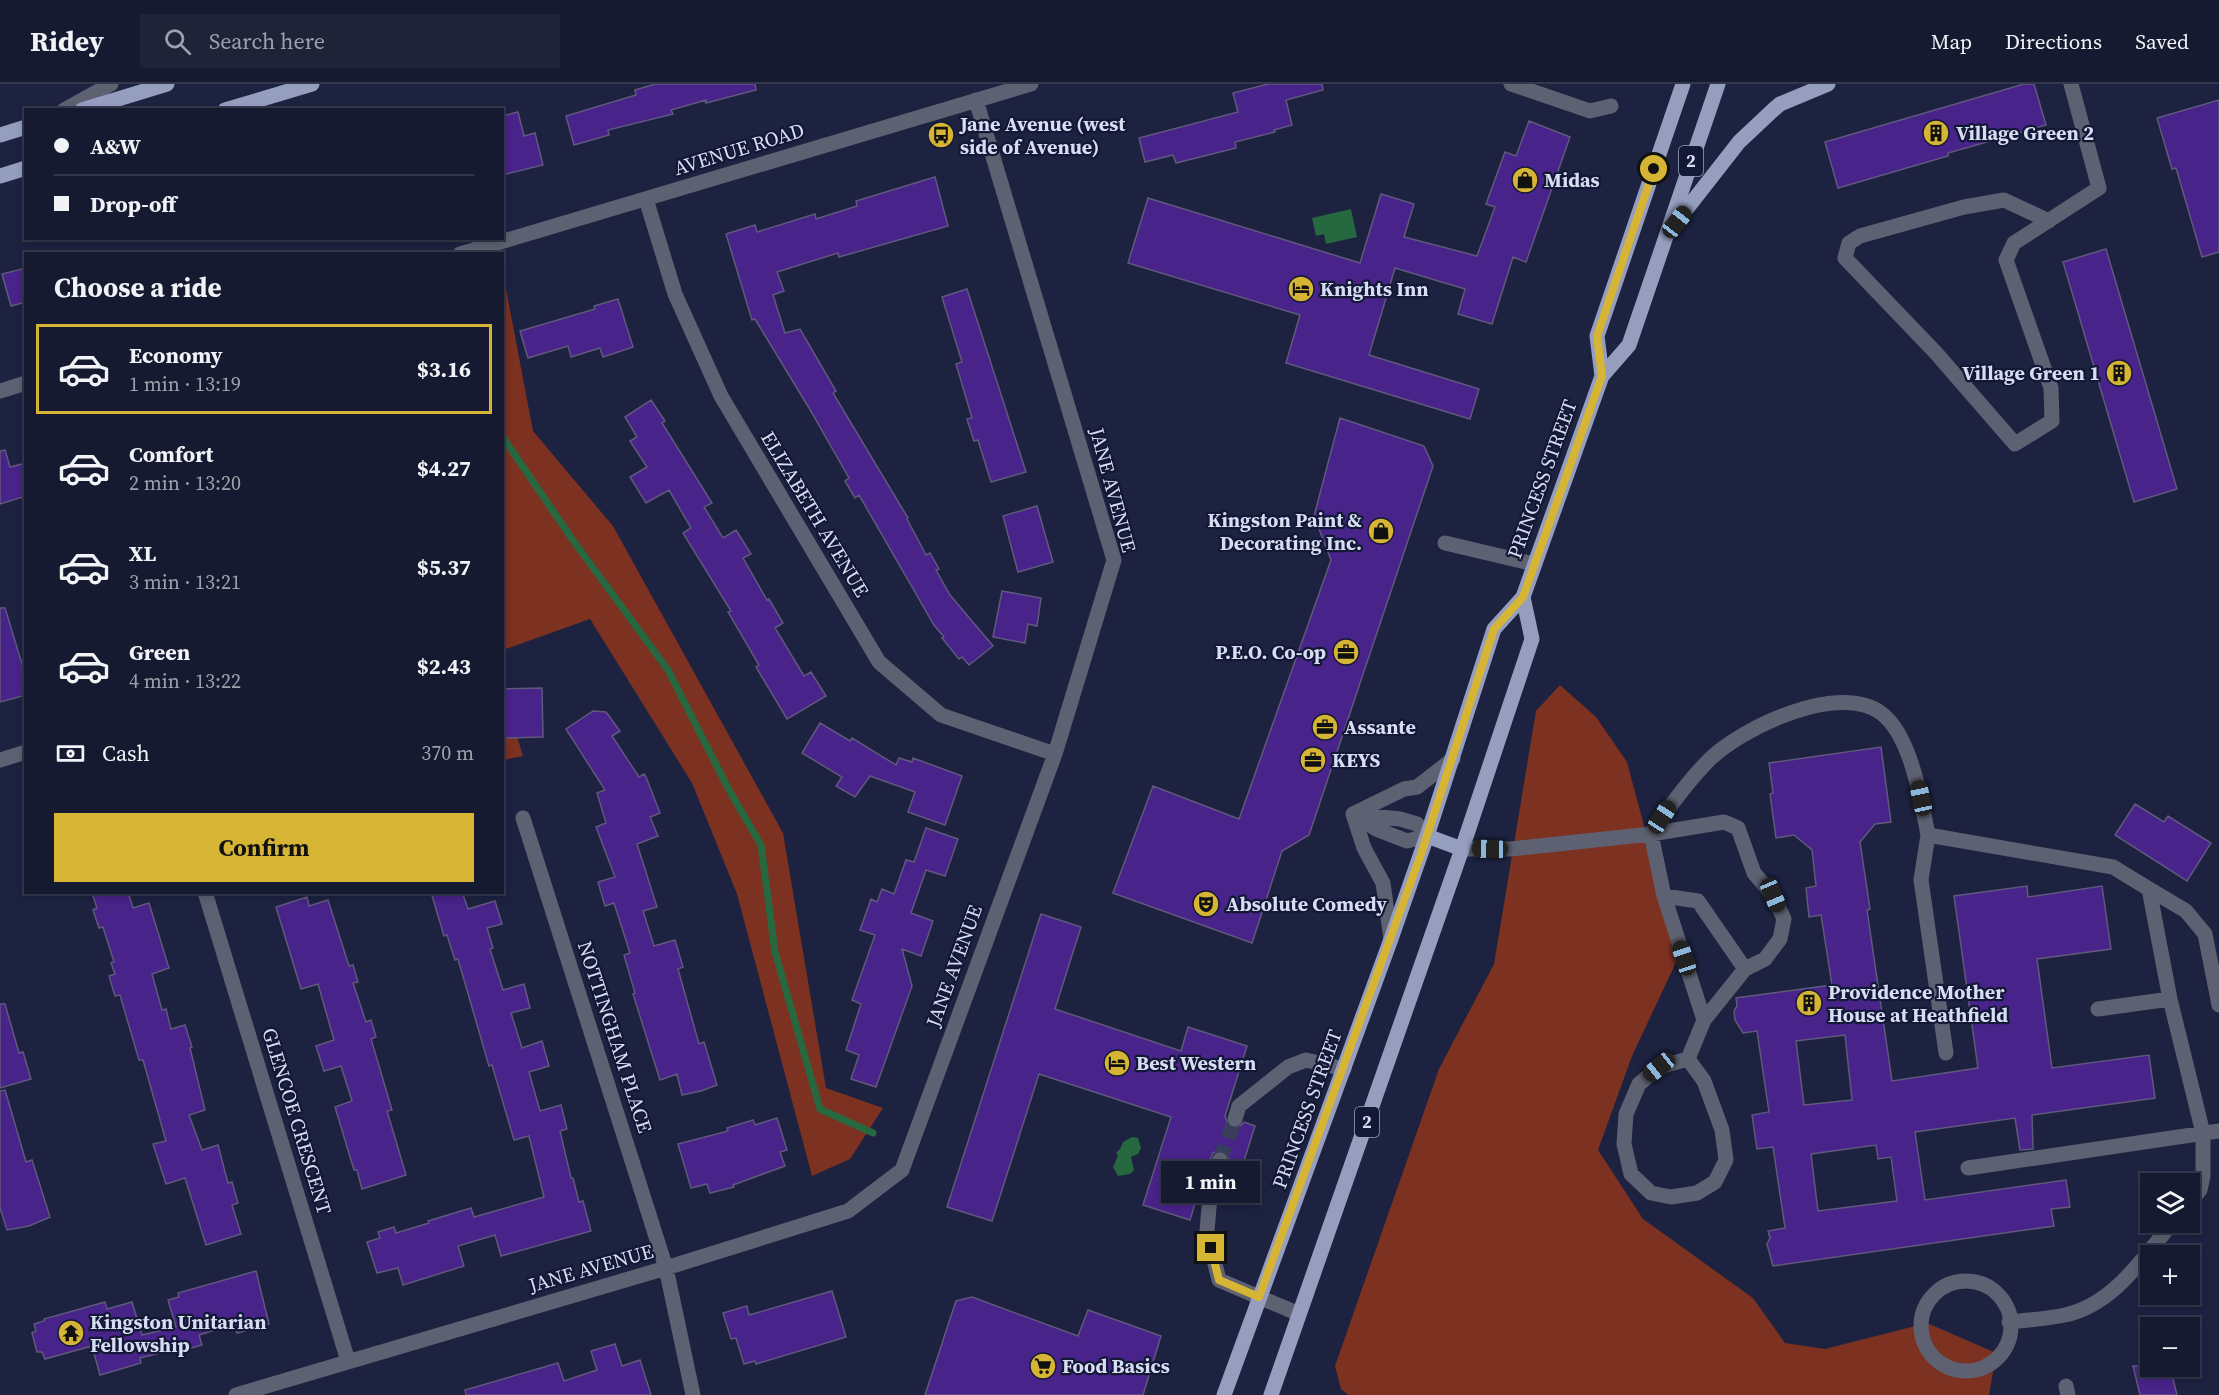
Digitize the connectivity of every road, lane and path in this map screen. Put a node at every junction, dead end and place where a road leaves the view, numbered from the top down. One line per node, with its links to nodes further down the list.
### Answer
1 (111, 84): 12 (street)
2 (167, 84): 13 (main road)
3 (310, 84): 14 (main road)
4 (1031, 84): 10 (street, AVENUE ROAD)
5 (1511, 84): 11 (street)
6 (1683, 84): 23 (main road, PRINCESS STREET / 2)
7 (1718, 84): 21 (main road, PRINCESS STREET / 2)
8 (1828, 84): 21 (main road)
9 (2071, 84): 20 (street)
10 (976, 100): 19 (street, AVENUE ROAD); 30 (street, JANE AVENUE)
11 (1611, 106)
12 (68, 108)
13 (89, 108)
14 (232, 108)
15 (24, 128): 16 (main road)
16 (0, 135)
17 (24, 169): 18 (main road)
18 (0, 176)
19 (646, 199): 22 (street, AVENUE ROAD); 30 (street, ELIZABETH AVENUE)
20 (2049, 221): 20 (street)
21 (1664, 238): 23 (main road, PRINCESS STREET / 2)
22 (467, 252)
23 (1602, 376): 27 (main road, PRINCESS STREET / 2)
24 (24, 384): 25 (street)
25 (0, 391)
26 (1445, 543): 27 (street)
27 (1534, 564): 28 (main road, PRINCESS STREET / 2)
28 (1523, 597): 31 (main road, PRINCESS STREET / 2); 38 (main road, 2)
29 (24, 753): 32 (street)
30 (1055, 754): 57 (street, JANE AVENUE)
31 (1452, 759): 33 (street); 37 (main road, PRINCESS STREET / 2)
32 (0, 760)
33 (1353, 814): 37 (street); 42 (street)
34 (523, 818): 57 (street, NOTTINGHAM PLACE)
35 (1651, 834): 36 (street); 38 (street); 41 (street); 43 (street)
36 (1928, 835): 39 (street); 48 (street)
37 (1427, 836): 38 (main road); 42 (main road, PRINCESS STREET / 2)
38 (1462, 849): 59 (main road, 2)
39 (2149, 889): 44 (street); 45 (street)
40 (206, 894): 61 (street, GLENCOE CRESCENT)
41 (1664, 896): 43 (street); 47 (street)
42 (1391, 939): 50 (main road, PRINCESS STREET / 2)
43 (1745, 969): 47 (street)
44 (2170, 999): 46 (street); 52 (street)
45 (2219, 1005)
46 (2098, 1009)
47 (1704, 1020): 49 (street)
48 (1946, 1053)
49 (1688, 1059): 49 (street)
50 (1344, 1069): 51 (street); 58 (main road, PRINCESS STREET / 2)
51 (1234, 1119)
52 (2211, 1132): 54 (street); 55 (street)
53 (1220, 1160): 58 (street)
54 (1968, 1168)
55 (2200, 1190)
56 (2164, 1233): 60 (street)
57 (666, 1268): 61 (street, JANE AVENUE); 63 (street, NOTTINGHAM PLACE)
58 (1259, 1297): 59 (street); 64 (main road, PRINCESS STREET / 2)
59 (1299, 1314): 65 (main road, 2)
60 (2009, 1322): 60 (street)
61 (348, 1361): 62 (street, JANE AVENUE)
62 (236, 1395)
63 (693, 1395)
64 (1224, 1395)
65 (1271, 1395)

